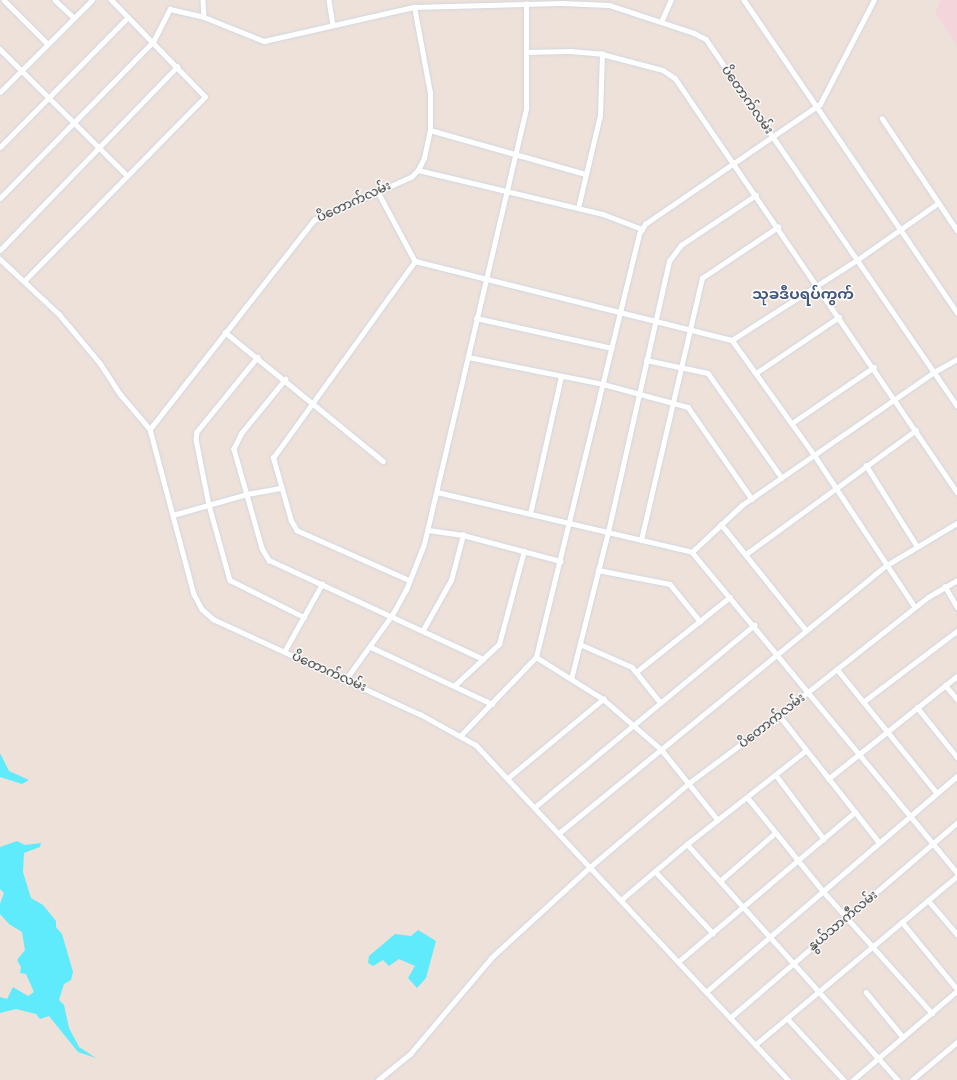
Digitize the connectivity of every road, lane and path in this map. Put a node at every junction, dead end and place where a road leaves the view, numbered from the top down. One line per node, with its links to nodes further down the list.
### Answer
1 (4, 0): 18 (street)
2 (55, 0): 14 (street)
3 (92, 0): 14 (street)
4 (111, 0): 12 (street)
5 (203, 0): 13 (street)
6 (329, 0): 16 (street)
7 (671, 0): 15 (street)
8 (744, 0): 26 (street)
9 (874, 0): 26 (street)
10 (526, 4): 11 (street, ပိတောက်လမ်း); 15 (street, ပိတောက်လမ်း); 20 (street)
11 (414, 7): 16 (street, ပိတောက်လမ်း); 29 (street)
12 (128, 17): 17 (street); 25 (street)
13 (204, 17): 16 (street, ပိတောက်လမ်း); 17 (street, ပိတောက်လမ်း)
14 (74, 18): 18 (street)
15 (661, 22): 30 (street, ပိတောက်လမ်း)
16 (333, 24)
17 (153, 42): 22 (street); 28 (street)
18 (48, 44): 23 (street)
19 (0, 49): 23 (street)
20 (526, 52): 21 (street); 33 (street)
21 (602, 54): 34 (street); 36 (street)
22 (177, 67): 32 (street); 37 (street)
23 (21, 70): 24 (street); 25 (street)
24 (0, 92)
25 (49, 98): 28 (street); 31 (street)
26 (816, 106): 30 (street); 46 (street)
27 (882, 118): 42 (street)
28 (74, 122): 32 (street); 41 (street)
29 (430, 130): 33 (street); 35 (street)
30 (773, 136): 34 (street); 50 (street, ပိတောက်လမ်း)
31 (0, 147)
32 (99, 147): 37 (street); 48 (street)
33 (515, 155): 36 (street); 39 (street)
34 (734, 163): 40 (street); 45 (street)
35 (418, 170): 38 (street, ပိတောက်လမ်း); 39 (street)
36 (586, 174): 43 (street)
37 (126, 175): 53 (street)
38 (376, 190): 51 (street); 61 (street, ပိတောက်လမ်း)
39 (507, 191): 43 (street); 52 (street)
40 (756, 195): 44 (street); 59 (street)
41 (0, 198)
42 (938, 202): 46 (street); 47 (street)
43 (578, 208): 45 (street)
44 (778, 227): 54 (street); 60 (street)
45 (642, 229): 55 (street)
46 (901, 229): 50 (street); 56 (street)
47 (957, 230)
48 (0, 250)
49 (0, 259): 53 (street, ပိတောက်လမ်း)
50 (857, 260): 54 (street); 70 (street, ပိတောက်လမ်း)
51 (415, 261): 52 (street); 77 (street)
52 (486, 278): 55 (street); 58 (street)
53 (24, 281): 81 (street, ပိတောက်လမ်း)
54 (818, 286): 57 (street); 62 (street)
55 (620, 311): 59 (street); 63 (street)
56 (957, 312)
57 (839, 317): 68 (street); 71 (street)
58 (476, 318): 63 (street); 64 (street)
59 (656, 320): 60 (street); 67 (street)
60 (691, 328): 62 (street); 69 (street)
61 (225, 332): 65 (street); 81 (street, ပိတောက်လမ်း)
62 (732, 340): 71 (street)
63 (612, 348): 74 (street)
64 (468, 357): 72 (street); 89 (street)
65 (258, 358): 73 (street); 93 (street)
66 (957, 359): 70 (street)
67 (646, 360): 69 (street); 75 (street)
68 (874, 367): 76 (street); 80 (street)
69 (682, 368): 78 (street); 86 (street)
70 (934, 372): 76 (street); 79 (street, ပိတောက်လမ်း)
71 (756, 373): 80 (street)
72 (561, 376): 74 (street); 94 (street)
73 (286, 379): 77 (street); 91 (street)
74 (603, 384): 75 (street); 97 (street)
75 (640, 395): 78 (street); 100 (street)
76 (896, 399): 82 (street); 83 (street)
77 (315, 403): 84 (street); 88 (street)
78 (673, 404): 92 (street); 102 (street)
79 (957, 405)
80 (792, 423): 83 (street)
81 (150, 429): 95 (street, ပိတောက်လမ်း)
82 (916, 430): 85 (street); 90 (street)
83 (815, 456): 86 (street); 87 (street)
84 (383, 461)
85 (866, 464): 87 (street); 103 (street)
86 (782, 478): 92 (street)
87 (835, 486): 106 (street); 108 (street)
88 (281, 488): 91 (street); 111 (street)
89 (437, 492): 94 (street); 99 (street)
90 (957, 492)
91 (247, 494): 93 (street); 112 (street)
92 (752, 499): 98 (street)
93 (209, 505): 95 (street); 118 (street)
94 (530, 514): 97 (street)
95 (173, 515): 126 (street, ပိတောက်လမ်း)
96 (957, 523): 103 (street)
97 (570, 524): 100 (street); 107 (street)
98 (722, 524): 105 (street); 106 (street)
99 (428, 530): 101 (street); 111 (street)
100 (608, 532): 102 (street); 109 (street)
101 (463, 535): 104 (street); 121 (street)
102 (641, 540): 105 (street)
103 (917, 546): 108 (street)
104 (524, 551): 107 (street); 129 (street)
105 (692, 552): 114 (street)
106 (746, 554): 122 (street)
107 (561, 561): 128 (street)
108 (887, 565): 115 (street); 122 (street)
109 (598, 570): 119 (street); 124 (street)
110 (957, 580): 113 (street, ပိတောက်လမ်း)
111 (410, 581): 117 (street)
112 (322, 584): 117 (street); 118 (street)
113 (946, 586): 115 (street, ပိတောက်လမ်း); 116 (street)
114 (730, 597): 119 (street); 120 (street)
115 (915, 607): 130 (street, ပိတောက်လမ်း)
116 (957, 608)
117 (392, 615): 121 (street); 125 (street)
118 (304, 617): 126 (street)
119 (700, 621): 131 (street)
120 (754, 625): 127 (street); 140 (street)
121 (423, 630): 129 (street)
122 (806, 630): 127 (street)
123 (957, 631): 141 (street)
124 (580, 644): 131 (street); 133 (street)
125 (370, 647): 134 (street); 136 (street)
126 (284, 652): 134 (street, ပိတောက်လမ်း)
127 (777, 653): 137 (street); 148 (street)
128 (536, 656): 133 (street); 142 (street)
129 (483, 658): 136 (street)
130 (837, 669): 137 (street, ပိတောက်လမ်း); 141 (street)
131 (636, 672): 140 (street)
132 (957, 676): 135 (street)
133 (571, 678): 138 (street)
134 (346, 679): 147 (street, ပိတောက်လမ်း)
135 (945, 685): 139 (street); 143 (street)
136 (454, 686): 142 (street)
137 (808, 692): 144 (street, ပိတောက်လမ်း); 150 (street)
138 (603, 699): 145 (street); 154 (street)
139 (957, 699)
140 (660, 702): 145 (street)
141 (863, 702): 146 (street)
142 (492, 704): 147 (street)
143 (916, 707): 146 (street); 151 (street)
144 (779, 715): 149 (street); 156 (street, ပိတောက်လမ်း)
145 (631, 725): 148 (street); 159 (street)
146 (886, 731): 150 (street); 157 (street)
147 (461, 735): 154 (street, ပိတောက်လမ်း)
148 (661, 749): 156 (street); 165 (street)
149 (805, 751): 152 (street); 155 (street)
150 (859, 754): 155 (street); 161 (street)
151 (957, 757)
152 (776, 775): 158 (street); 166 (street)
153 (957, 776): 157 (street)
154 (508, 778): 159 (street, ပိတောက်လမ်း)
155 (828, 779): 160 (street)
156 (689, 783): 162 (street); 171 (street, ပိတောက်လမ်း)
157 (937, 793): 161 (street)
158 (748, 798): 162 (street); 164 (street)
159 (535, 807): 165 (street, ပိတောက်လမ်း)
160 (855, 812): 166 (street); 167 (street)
161 (910, 816): 167 (street); 169 (street)
162 (718, 820): 168 (street)
163 (957, 823): 169 (street, နွယ်သာကီလမ်း)
164 (775, 832): 170 (street); 175 (street)
165 (559, 833): 171 (street, ပိတောက်လမ်း)
166 (824, 839): 170 (street)
167 (879, 842): 176 (street)
168 (687, 844): 172 (street); 175 (street)
169 (932, 844): 173 (street); 180 (street, နွယ်သာကီလမ်း)
170 (798, 862): 176 (street); 179 (street)
171 (590, 867): 177 (street); 199 (street, ပိတောက်လမ်း)
172 (655, 871): 177 (street); 182 (street)
173 (957, 872)
174 (957, 876): 178 (street)
175 (720, 881): 179 (street)
176 (823, 891): 180 (street); 184 (street)
177 (621, 900): 186 (street)
178 (928, 900): 181 (street); 183 (street)
179 (744, 908): 182 (street); 184 (street)
180 (848, 918): 185 (street); 187 (street, နွယ်သာကီလမ်း)
181 (902, 922): 185 (street); 188 (street)
182 (713, 933): 186 (street)
183 (957, 934)
184 (770, 936): 187 (street); 189 (street)
185 (873, 946): 190 (street); 192 (street)
186 (678, 962): 189 (street)
187 (793, 963): 190 (street); 193 (street, နွယ်သာကီလမ်း)
188 (957, 990): 192 (street)
189 (706, 992): 193 (street)
190 (819, 992): 194 (street); 198 (street)
191 (866, 992): 195 (street)
192 (932, 1013): 195 (street)
193 (730, 1018): 197 (street)
194 (788, 1018): 197 (street); 201 (street)
195 (903, 1037): 198 (street)
196 (957, 1042): 204 (street)
197 (755, 1045): 200 (street)
198 (879, 1058): 202 (street); 203 (street)
199 (378, 1080)
200 (788, 1080)
201 (844, 1080)
202 (853, 1080)
203 (898, 1080)
204 (912, 1080)

